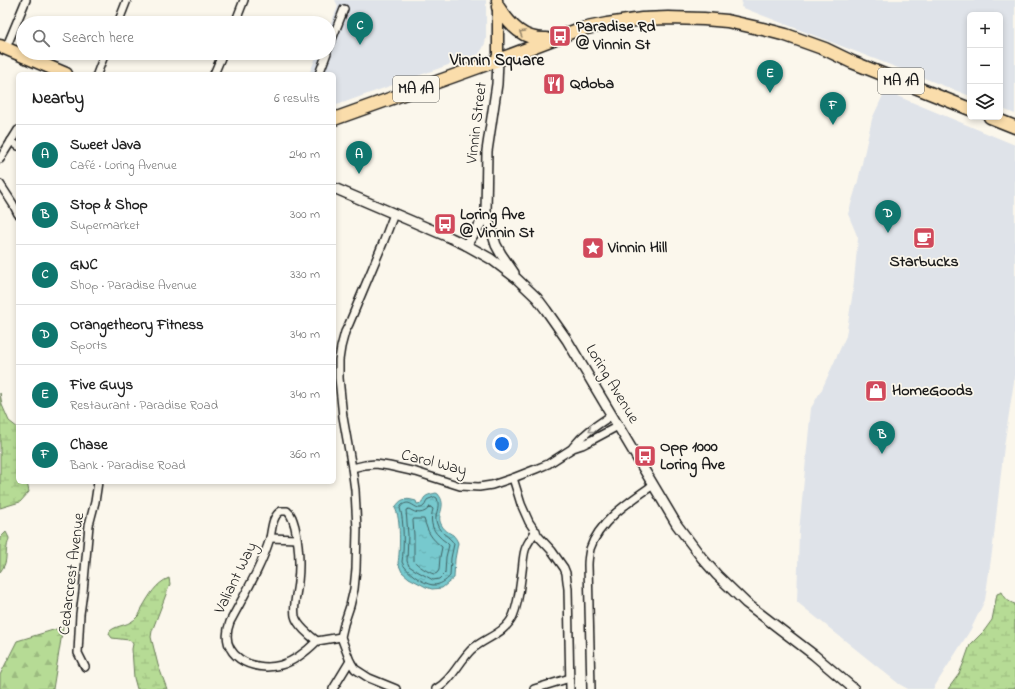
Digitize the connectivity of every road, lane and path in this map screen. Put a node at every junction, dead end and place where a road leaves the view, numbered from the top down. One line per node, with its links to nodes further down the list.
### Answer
1 (26, 0): 6 (street)
2 (127, 0): 7 (street)
3 (244, 0): 8 (street)
4 (498, 4): 11 (highway, one-way to 4); 18 (main road, Vinnin Street)
5 (344, 9): 10 (street)
6 (18, 16)
7 (121, 16)
8 (238, 16)
9 (16, 20): 12 (street)
10 (336, 29)
11 (556, 38): 18 (highway, MA 1A); 23 (highway, MA 1A)
12 (3, 47): 13 (highway)
13 (16, 53)
14 (32, 60): 19 (highway)
15 (103, 60): 20 (street)
16 (220, 60): 21 (street)
17 (324, 60): 22 (street)
18 (498, 60): 24 (highway, MA 1A); 34 (main road, Vinnin Street)
19 (58, 72)
20 (98, 72)
21 (215, 72)
22 (319, 72)
23 (967, 108)
24 (336, 118)
25 (998, 120): 26 (highway)
26 (1015, 127)
27 (16, 133): 28 (street)
28 (11, 141): 29 (street); 30 (street)
29 (16, 145)
30 (0, 159)
31 (0, 184): 33 (street)
32 (336, 189): 35 (main road, Loring Avenue)
33 (16, 210)
34 (486, 213): 36 (main road, Vinnin Street); 37 (main road)
35 (394, 214): 36 (main road, Loring Avenue); 41 (street)
36 (466, 245): 37 (main road, Loring Avenue)
37 (526, 288): 38 (main road, Loring Avenue)
38 (612, 415): 39 (main road, Loring Avenue); 40 (street, Carol Way, one-way to 40)
39 (618, 426): 40 (street, Carol Way); 44 (main road, Loring Avenue)
40 (573, 448): 42 (street, Carol Way)
41 (352, 468): 42 (street, Carol Way); 48 (street)
42 (513, 478): 45 (street)
43 (98, 484): 51 (street, Cedarcrest Avenue)
44 (653, 485): 58 (street); 59 (main road, Loring Avenue)
45 (536, 531): 52 (street); 55 (street)
46 (270, 538): 47 (street, Valiant Way); 47 (street, Valiant Way); 49 (street, Valiant Way)
47 (297, 539): 49 (street, Valiant Way)
48 (341, 638): 49 (street); 50 (street)
49 (317, 641)
50 (350, 661): 53 (street); 54 (street)
51 (85, 667)
52 (570, 678): 56 (street); 57 (street)
53 (392, 688)
54 (333, 689)
55 (436, 689)
56 (534, 689)
57 (570, 689)
58 (591, 689)
59 (854, 689)

